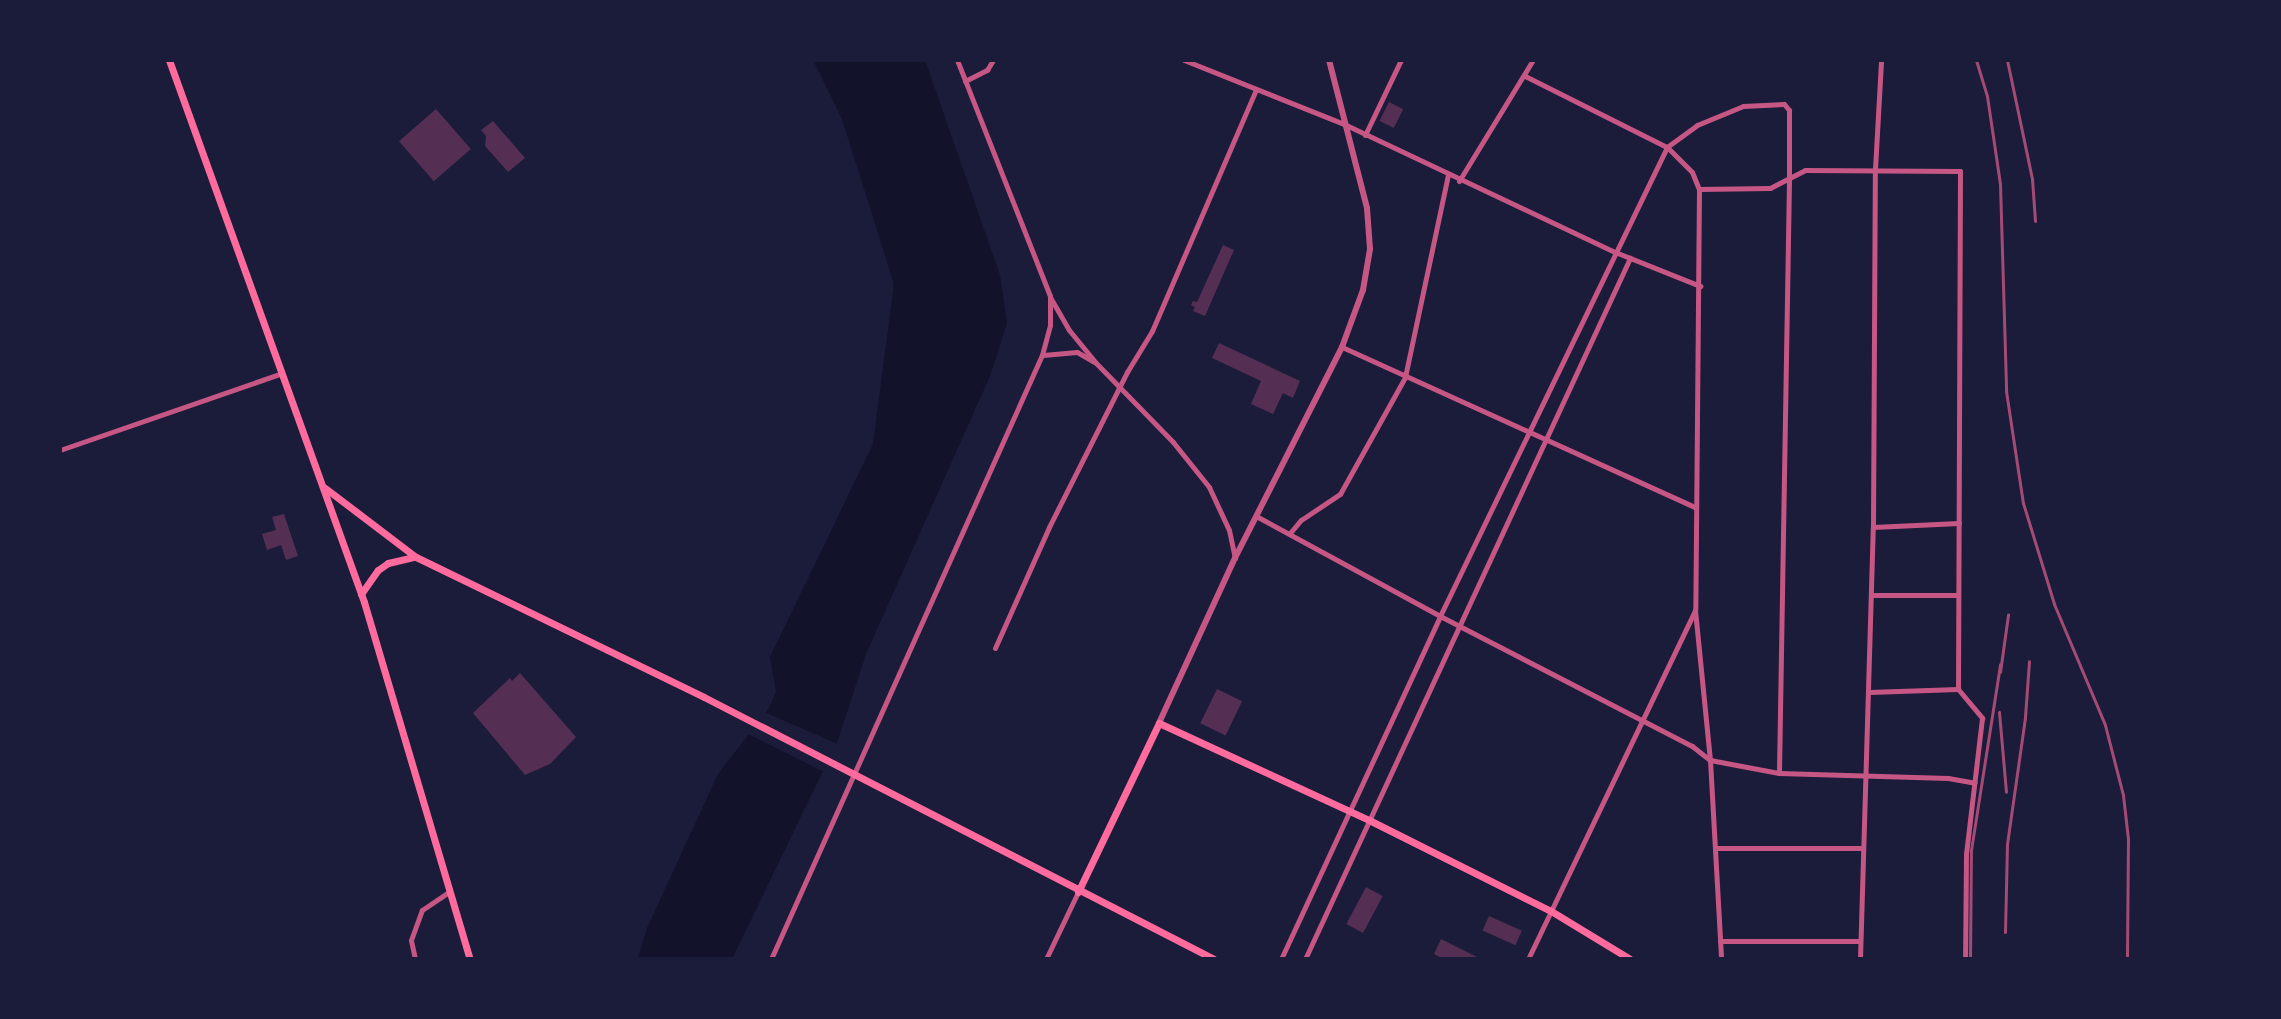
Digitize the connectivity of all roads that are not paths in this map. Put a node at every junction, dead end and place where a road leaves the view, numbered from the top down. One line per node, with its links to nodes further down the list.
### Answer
1 (957, 60): 10 (street)
2 (993, 60): 10 (street)
3 (1184, 60): 11 (street)
4 (1329, 60): 12 (street)
5 (1401, 60): 13 (street)
6 (1533, 60): 9 (street)
7 (1881, 60): 15 (street)
8 (171, 64): 27 (main road)
9 (1525, 76): 14 (street); 17 (street)
10 (965, 81): 23 (street)
11 (1256, 90): 12 (street); 29 (street)
12 (1344, 124): 13 (street); 24 (street)
13 (1365, 135): 16 (street)
14 (1667, 147): 18 (street); 19 (street); 20 (street)
15 (1875, 169): 18 (street); 36 (street); 37 (street)
16 (1448, 175): 17 (street); 28 (street)
17 (1459, 181): 20 (street)
18 (1789, 181): 19 (street); 53 (street)
19 (1699, 189): 22 (street)
20 (1615, 252): 21 (street); 30 (street)
21 (1630, 258): 22 (street); 31 (street)
22 (1700, 286): 34 (street)
23 (1050, 296): 25 (street); 26 (street)
24 (1342, 347): 28 (street); 35 (street)
25 (1042, 355): 26 (street); 54 (street)
26 (1096, 363): 29 (street)
27 (282, 373): 32 (street); 33 (main road)
28 (1405, 377): 30 (street); 38 (street)
29 (1120, 388): 40 (street); 47 (street)
30 (1529, 433): 31 (street); 45 (street)
31 (1544, 440): 34 (street); 46 (street)
32 (60, 450)
33 (325, 488): 39 (main road); 41 (main road)
34 (1694, 507): 44 (street)
35 (1256, 516): 38 (street); 40 (street)
36 (1959, 523): 37 (street); 43 (street)
37 (1873, 527): 42 (street)
38 (1290, 533): 45 (street)
39 (416, 557): 41 (main road); 54 (main road)
40 (1235, 558): 51 (street)
41 (361, 594): 61 (main road)
42 (1871, 595): 43 (street); 49 (street)
43 (1958, 595): 48 (street)
44 (1695, 610): 50 (street); 52 (street)
45 (1440, 616): 46 (street); 57 (street)
46 (1459, 626): 50 (street); 58 (street)
47 (995, 648)
48 (1958, 689): 49 (street); 56 (street)
49 (1869, 692): 55 (street)
50 (1641, 719): 52 (street); 63 (street)
51 (1159, 723): 57 (main road); 62 (main road)
52 (1710, 760): 53 (street); 59 (street)
53 (1779, 773): 55 (street)
54 (854, 776): 62 (main road); 68 (street)
55 (1864, 778): 56 (street); 60 (street)
56 (1975, 783): 77 (street)
57 (1349, 811): 58 (main road); 71 (street)
58 (1369, 820): 63 (main road); 72 (street)
59 (1715, 848): 60 (street); 64 (street)
60 (1863, 848): 65 (street)
61 (449, 892): 66 (street); 67 (main road)
62 (1078, 892): 69 (street); 70 (main road)
63 (1551, 911): 73 (street); 74 (main road)
64 (1720, 941): 65 (street); 75 (street)
65 (1860, 941): 76 (street)
66 (415, 959)
67 (470, 959)
68 (771, 959)
69 (1046, 959)
70 (1214, 959)
71 (1281, 959)
72 (1305, 959)
73 (1528, 959)
74 (1630, 959)
75 (1721, 959)
76 (1860, 959)
77 (1965, 959)

